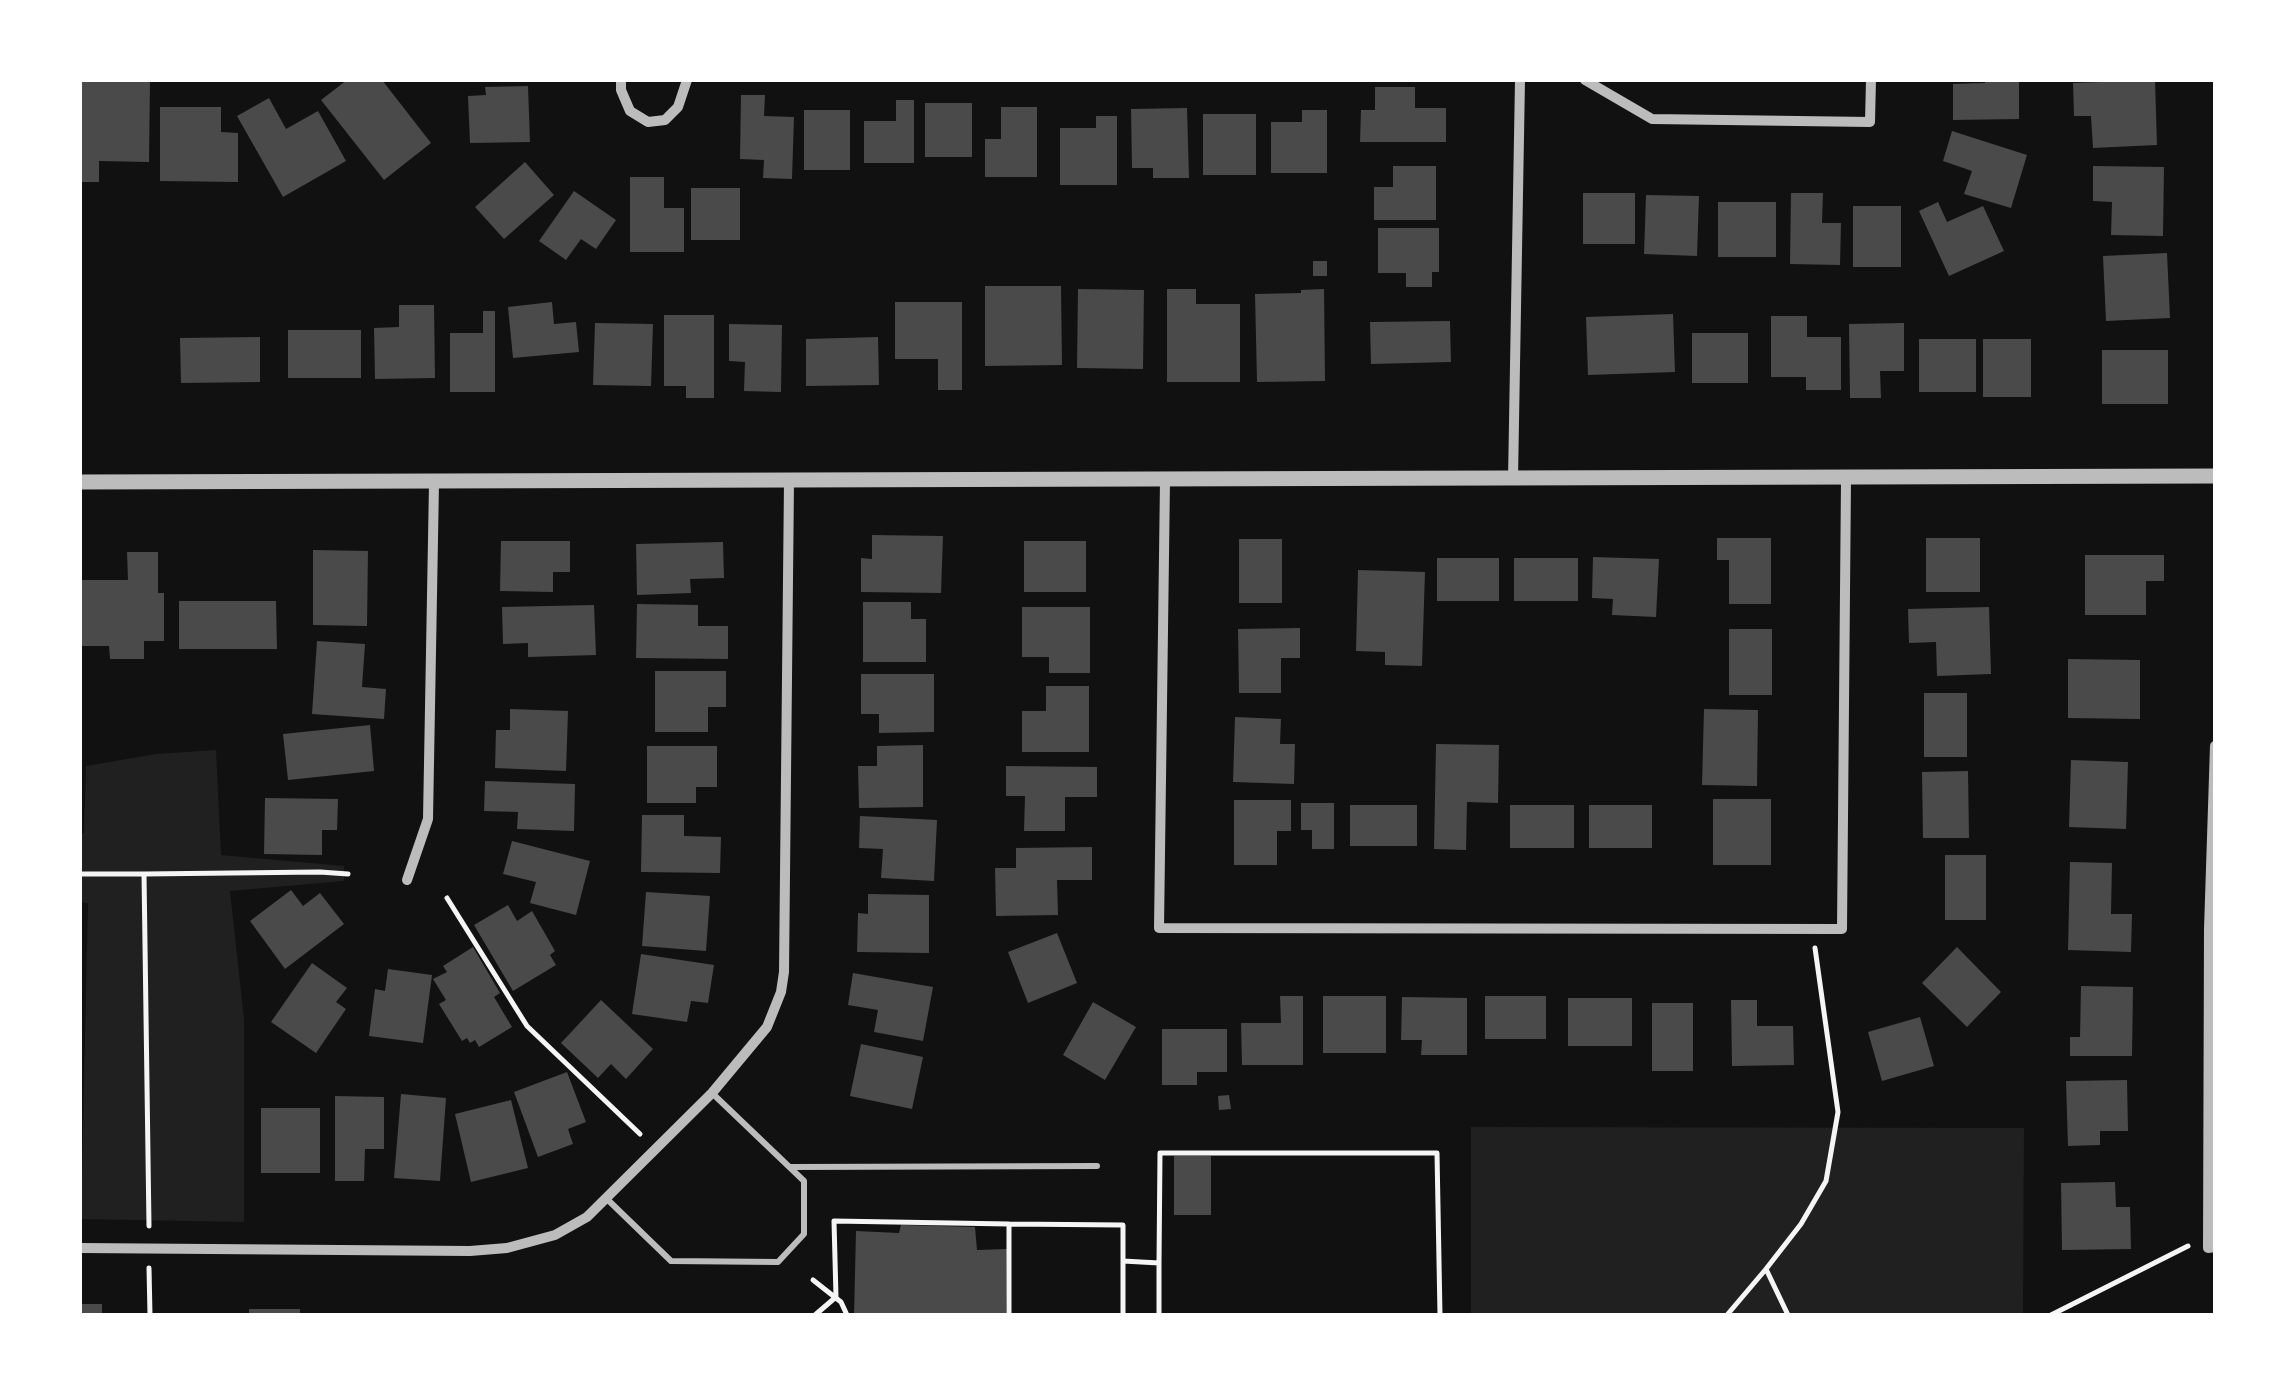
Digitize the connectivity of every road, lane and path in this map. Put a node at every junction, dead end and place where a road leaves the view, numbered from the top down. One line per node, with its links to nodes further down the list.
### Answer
1 (622, 80): 2 (street)
2 (687, 80)
3 (1520, 80): 7 (street)
4 (1585, 80): 5 (street)
5 (1871, 80)
6 (2215, 476): 8 (street)
7 (1514, 478): 8 (street); 10 (street)
8 (1846, 479): 19 (street)
9 (789, 481): 10 (street); 12 (street); 21 (street)
10 (1166, 481): 19 (street)
11 (80, 482): 12 (street)
12 (434, 483): 17 (street)
13 (2215, 746): 20 (street)
14 (80, 874): 15 (path)
15 (144, 874): 16 (path); 28 (path)
16 (348, 874)
17 (408, 880)
18 (447, 898): 22 (path)
19 (1813, 928): 35 (path)
20 (2212, 929): 25 (street)
21 (712, 1094): 24 (lane); 26 (street)
22 (640, 1134)
23 (1096, 1166): 24 (lane)
24 (790, 1167): 26 (lane)
25 (2211, 1184): 29 (street)
26 (608, 1200): 30 (street)
27 (1009, 1224): 32 (path); 37 (path); 41 (path)
28 (149, 1226)
29 (2208, 1234): 31 (street); 47 (path)
30 (80, 1248)
31 (2215, 1248)
32 (1123, 1261): 33 (path); 42 (path)
33 (1159, 1263): 43 (path); 44 (path)
34 (149, 1268): 38 (path)
35 (1766, 1269): 45 (path); 46 (path)
36 (813, 1280): 37 (path)
37 (836, 1297): 39 (path); 40 (path)
38 (150, 1315)
39 (815, 1315)
40 (846, 1315)
41 (1009, 1315)
42 (1122, 1315)
43 (1159, 1315)
44 (1440, 1315)
45 (1727, 1315)
46 (1788, 1315)
47 (2050, 1315)

